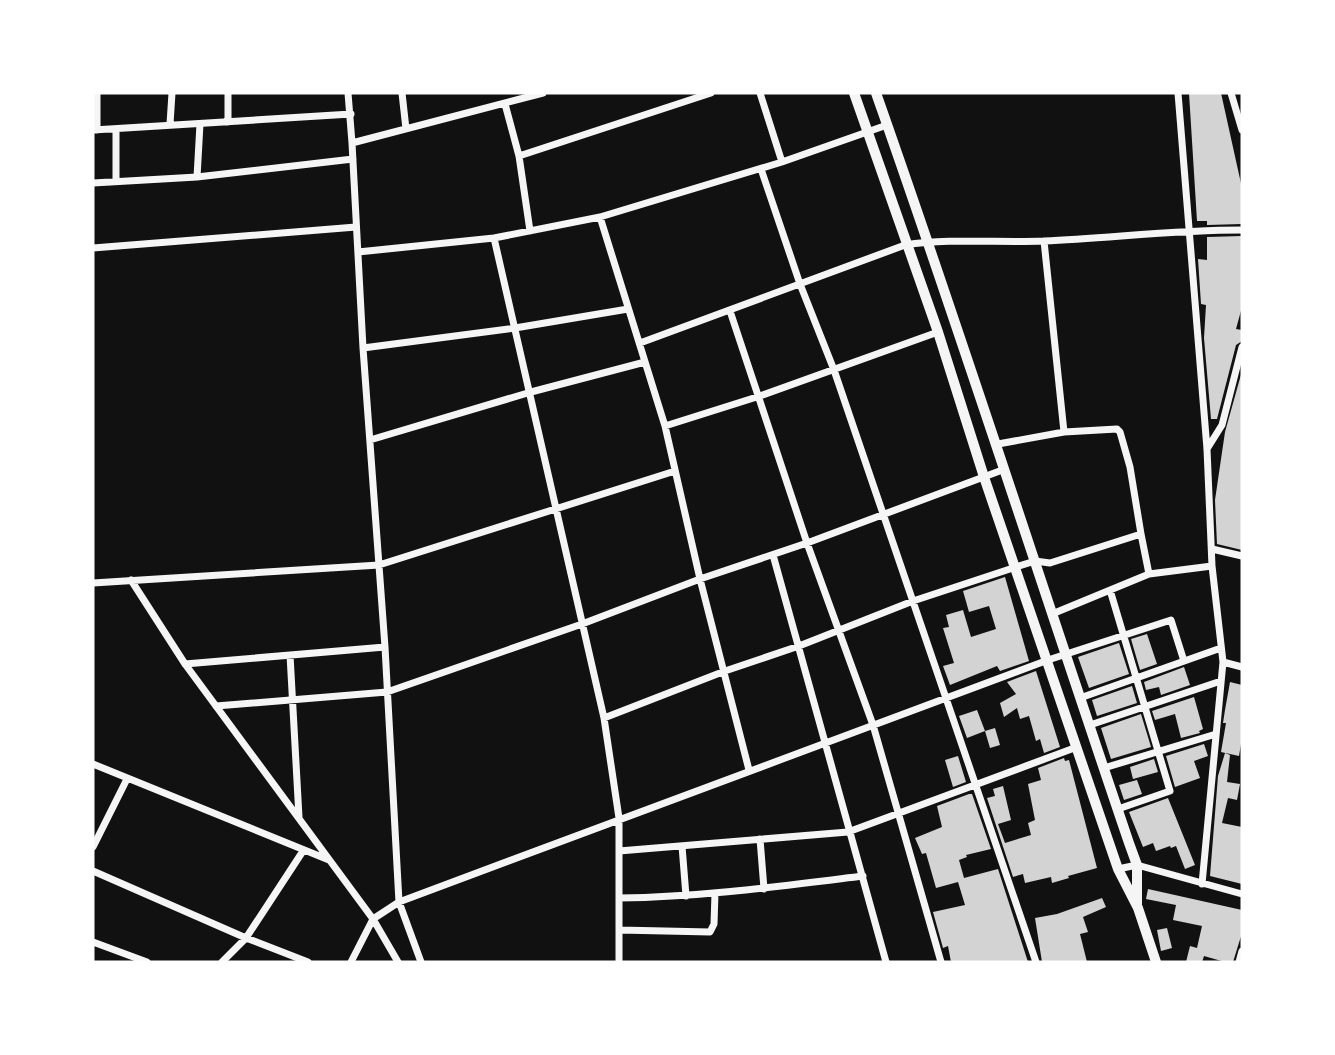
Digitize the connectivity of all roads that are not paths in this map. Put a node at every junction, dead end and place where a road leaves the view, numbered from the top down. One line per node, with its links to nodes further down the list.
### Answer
1 (97, 93): 22 (street)
2 (172, 93): 17 (street)
3 (228, 93): 16 (street)
4 (348, 93): 15 (street)
5 (402, 93): 21 (street)
6 (543, 93): 13 (street)
7 (711, 93): 26 (street)
8 (760, 93): 28 (street)
9 (854, 93): 24 (main road)
10 (876, 93): 19 (main road)
11 (1178, 93): 35 (street)
12 (1231, 93): 23 (street)
13 (518, 96): 14 (street)
14 (505, 104): 21 (street); 26 (street)
15 (351, 114): 16 (street); 25 (street)
16 (228, 122): 18 (street)
17 (170, 124): 18 (street); 20 (street)
18 (200, 124): 30 (street)
19 (887, 125): 24 (street); 40 (main road)
20 (116, 129): 22 (street); 31 (street)
21 (406, 129): 25 (street)
22 (95, 130)
23 (1242, 130)
24 (866, 132): 28 (street); 41 (main road)
25 (352, 143): 27 (street)
26 (519, 156): 37 (street)
27 (353, 159): 30 (street); 34 (street)
28 (782, 162): 29 (street)
29 (761, 169): 33 (street); 44 (street)
30 (197, 177): 31 (street)
31 (116, 181): 32 (street)
32 (93, 183)
33 (600, 217): 37 (street); 45 (street)
34 (356, 227): 42 (street); 43 (street)
35 (1189, 230): 36 (street); 39 (street); 60 (street)
36 (1242, 230)
37 (530, 231): 38 (street)
38 (494, 238): 43 (street); 47 (street)
39 (1044, 241): 40 (street); 57 (street)
40 (927, 242): 41 (street); 59 (main road)
41 (905, 245): 44 (street); 48 (main road)
42 (93, 248)
43 (358, 252): 51 (street)
44 (800, 284): 46 (street); 53 (street)
45 (628, 309): 47 (street); 49 (street)
46 (730, 311): 49 (street); 55 (street)
47 (515, 328): 51 (street); 54 (street)
48 (938, 332): 53 (street); 63 (main road)
49 (640, 344): 52 (street)
50 (1242, 347): 60 (street)
51 (363, 348): 58 (street)
52 (645, 362): 54 (street); 56 (street)
53 (834, 370): 55 (street); 65 (street)
54 (531, 393): 58 (street); 64 (street)
55 (760, 396): 56 (street); 67 (street)
56 (665, 426): 62 (street)
57 (1064, 432): 59 (street); 66 (street)
58 (370, 440): 72 (street)
59 (998, 444): 61 (main road)
60 (1207, 449): 68 (street)
61 (1005, 469): 63 (street); 71 (main road)
62 (675, 471): 64 (street); 76 (street)
63 (984, 477): 65 (street); 74 (main road)
64 (556, 509): 72 (street); 82 (street)
65 (882, 515): 67 (street); 80 (street)
66 (1141, 534): 71 (street); 75 (street)
67 (807, 543): 69 (street); 83 (street)
68 (1212, 549): 70 (street); 73 (street)
69 (773, 555): 76 (street); 85 (street)
70 (1242, 556)
71 (1035, 561): 74 (street); 81 (main road)
72 (379, 565): 77 (street); 86 (street)
73 (1212, 566): 75 (street); 87 (street)
74 (1016, 567): 80 (street); 90 (main road)
75 (1149, 574): 79 (street)
76 (700, 579): 82 (street); 95 (street)
77 (131, 580): 78 (street); 93 (street)
78 (93, 583)
79 (1110, 590): 81 (street); 84 (street)
80 (913, 601): 83 (street); 99 (street)
81 (1052, 614): 89 (main road)
82 (582, 624): 98 (street); 104 (street)
83 (840, 630): 85 (street); 106 (street)
84 (1125, 635): 89 (street); 91 (street); 96 (street)
85 (799, 646): 95 (street); 108 (street)
86 (385, 647): 88 (street); 98 (street)
87 (1221, 648): 91 (street); 92 (street)
88 (290, 655): 93 (street); 101 (street)
89 (1066, 655): 90 (street); 100 (main road)
90 (1048, 660): 99 (street); 109 (main road)
91 (1184, 661): 96 (street)
92 (1223, 662): 94 (street); 97 (street)
93 (185, 664): 102 (street)
94 (1242, 667)
95 (724, 671): 104 (street); 113 (street)
96 (1138, 678): 100 (street); 103 (street)
97 (1221, 681): 103 (street); 107 (street)
98 (387, 692): 101 (street); 137 (street)
99 (945, 698): 106 (street); 115 (street)
100 (1080, 698): 105 (main road)
101 (294, 701): 102 (street); 118 (street)
102 (216, 706): 118 (street)
103 (1146, 707): 105 (street); 110 (street)
104 (604, 718): 119 (street)
105 (1090, 725): 112 (main road)
106 (873, 726): 108 (street); 117 (street)
107 (1216, 734): 110 (street); 131 (street)
108 (827, 743): 113 (street); 120 (street)
109 (1077, 747): 115 (street); 128 (main road)
110 (1159, 751): 112 (street); 116 (street)
111 (93, 764): 114 (street)
112 (1104, 768): 116 (main road)
113 (749, 770): 119 (street)
114 (127, 779): 123 (street); 125 (street)
115 (976, 784): 117 (street); 153 (street)
116 (1118, 809): 127 (main road)
117 (898, 814): 120 (street); 152 (street)
118 (299, 817): 126 (street)
119 (619, 818): 124 (street); 137 (street)
120 (848, 832): 121 (street); 130 (street)
121 (760, 839): 122 (street); 132 (street)
122 (682, 846): 124 (street); 135 (street)
123 (93, 847)
124 (619, 850): 136 (street)
125 (303, 851): 126 (street); 141 (street)
126 (330, 860): 139 (street)
127 (1137, 866): 128 (street); 131 (street); 138 (main road)
128 (1118, 869): 138 (main road)
129 (93, 871): 141 (street)
130 (863, 876): 132 (street); 151 (street)
131 (1202, 884): 134 (street)
132 (764, 889): 133 (street)
133 (715, 893): 135 (street); 140 (street)
134 (1242, 894)
135 (686, 896): 136 (street)
136 (619, 898): 140 (street)
137 (399, 902): 139 (street); 149 (street)
138 (1138, 908): 154 (main road)
139 (373, 919): 147 (street); 148 (street)
140 (619, 930): 150 (street)
141 (246, 938): 145 (street); 146 (street)
142 (93, 942): 144 (street)
143 (1242, 951): 155 (street)
144 (147, 962)
145 (222, 962)
146 (308, 962)
147 (351, 962)
148 (398, 962)
149 (421, 962)
150 (619, 962)
151 (886, 962)
152 (941, 962)
153 (1036, 962)
154 (1156, 962)
155 (1239, 962)

